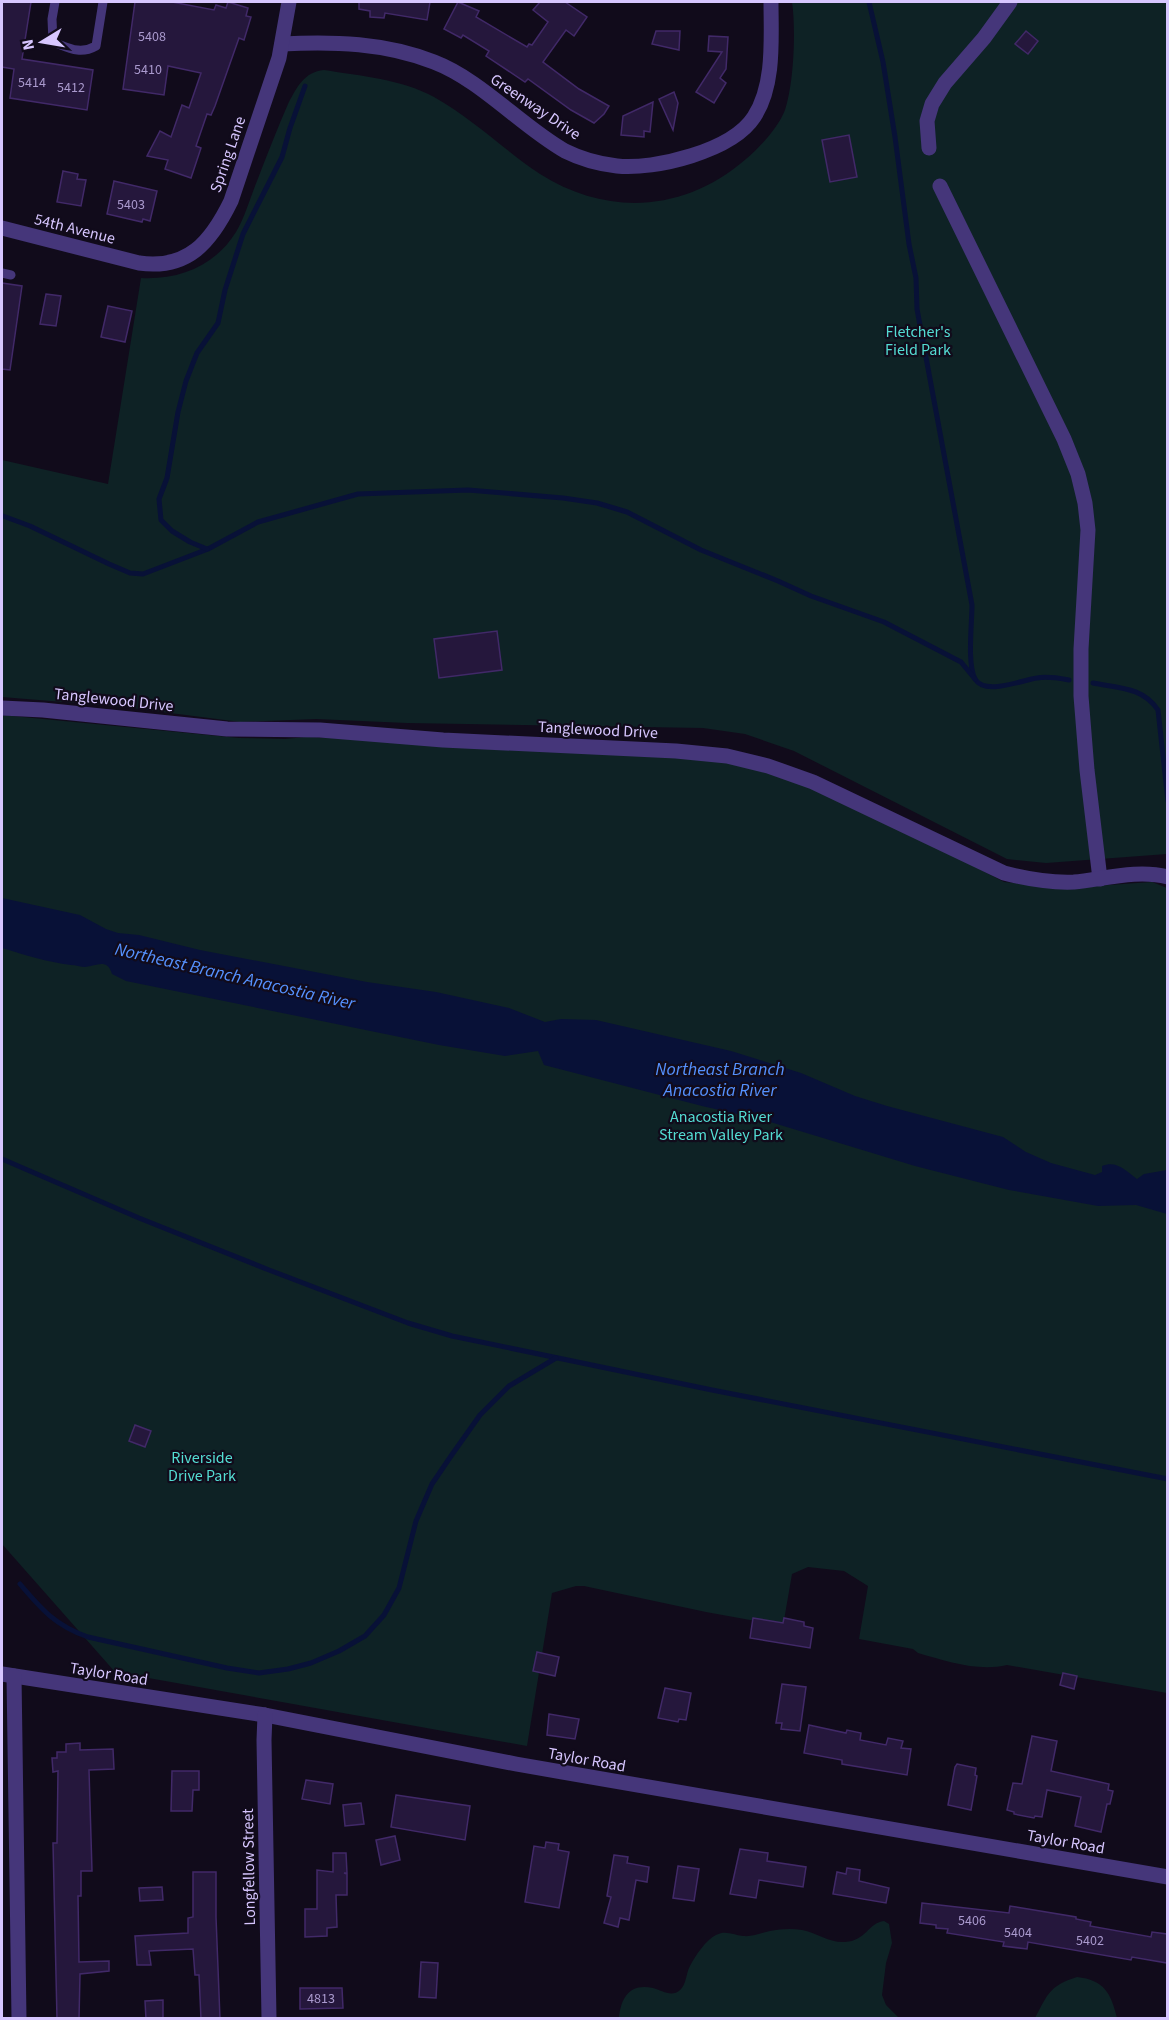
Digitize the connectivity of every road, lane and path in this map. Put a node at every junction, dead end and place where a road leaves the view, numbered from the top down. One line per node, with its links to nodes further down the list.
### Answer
1 (55, 2): 2 (lane)
2 (103, 2)
3 (289, 2): 6 (street, Spring Lane)
4 (771, 2): 6 (street, Greenway Drive)
5 (1010, 2): 7 (street)
6 (282, 44): 10 (street, Spring Lane)
7 (929, 148)
8 (940, 186): 13 (street)
9 (2, 228): 10 (street, 54th Avenue)
10 (139, 263)
11 (2, 708): 13 (street, Tanglewood Drive)
12 (1162, 876): 13 (street, Tanglewood Drive)
13 (1100, 879)
14 (8, 1675): 15 (street, Taylor Road); 17 (street)
15 (265, 1715): 16 (street, Taylor Road); 18 (street, Longfellow Street)
16 (1167, 1877)
17 (19, 2019)
18 (269, 2019)

